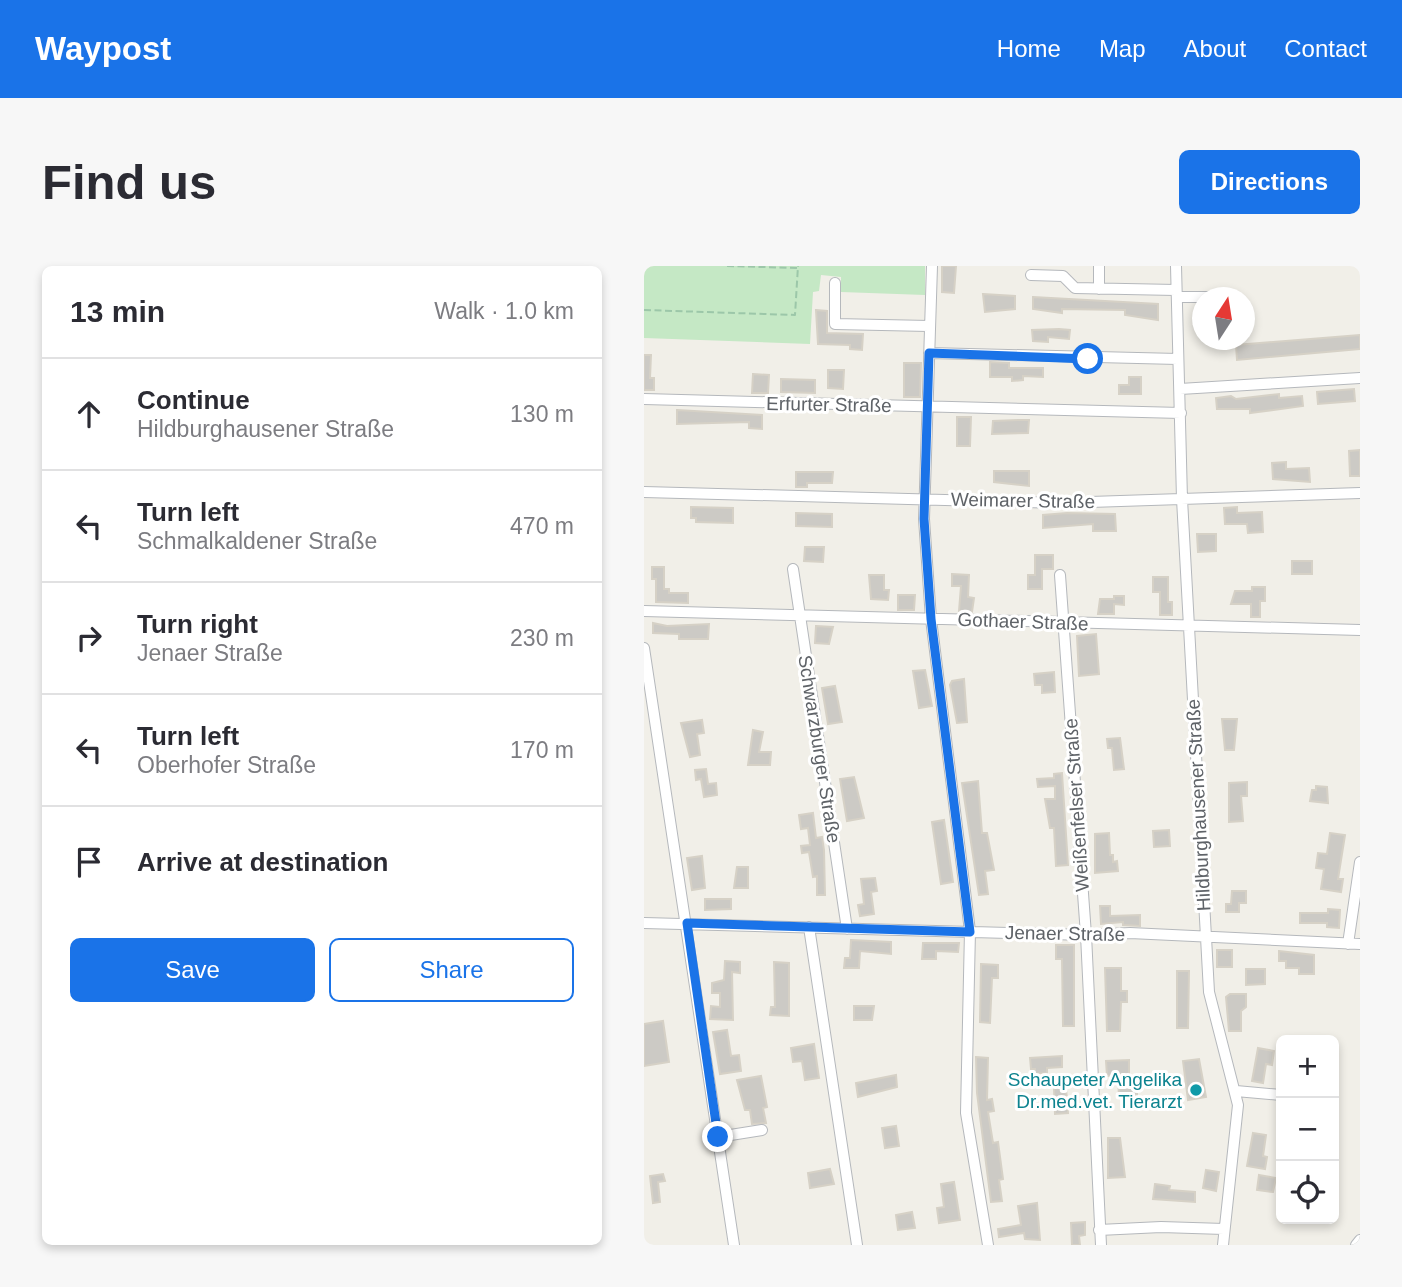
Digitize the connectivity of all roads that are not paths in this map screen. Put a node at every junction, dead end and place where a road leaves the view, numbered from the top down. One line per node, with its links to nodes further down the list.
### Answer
1 (932, 266): 9 (street)
2 (1099, 266): 6 (street)
3 (1176, 266): 7 (street, Hildburghausener Straße)
4 (1031, 275): 6 (street)
5 (835, 283): 9 (street)
6 (1099, 289): 7 (street)
7 (1177, 294): 8 (street); 11 (street, Hildburghausener Straße)
8 (1192, 295)
9 (929, 326): 10 (street)
10 (929, 353): 11 (street); 15 (street)
11 (1178, 359): 13 (street, Hildburghausener Straße)
12 (1360, 378): 13 (street)
13 (1180, 389): 16 (street, Hildburghausener Straße)
14 (644, 399): 15 (street, Erfurter Straße)
15 (928, 406): 16 (street, Erfurter Straße); 19 (street)
16 (1181, 413): 20 (street, Hildburghausener Straße)
17 (644, 492): 19 (street, Weimarer Straße)
18 (1360, 493): 20 (street, Weimarer Straße)
19 (924, 499): 20 (street, Weimarer Straße); 25 (street)
20 (1182, 499): 27 (street, Hildburghausener Straße)
21 (793, 569): 24 (street, Schwarzburger Straße)
22 (1060, 575): 26 (street, Weißenfelser Straße)
23 (644, 611): 24 (street, Gothaer Straße)
24 (800, 616): 25 (street, Gothaer Straße); 34 (street, Schwarzburger Straße)
25 (931, 619): 26 (street, Gothaer Straße); 35 (street)
26 (1064, 623): 27 (street, Gothaer Straße); 36 (street, Weißenfelser Straße)
27 (1189, 625): 28 (street, Gothaer Straße); 37 (street, Hildburghausener Straße)
28 (1360, 630)
29 (644, 648): 32 (street)
30 (1360, 862): 38 (street)
31 (644, 923): 32 (street, Jenaer Straße)
32 (687, 923): 33 (street, Jenaer Straße); 42 (street)
33 (808, 927): 34 (street, Jenaer Straße); 47 (street)
34 (847, 929): 35 (street, Jenaer Straße)
35 (970, 932): 36 (street, Jenaer Straße); 48 (street)
36 (1086, 935): 37 (street, Jenaer Straße); 44 (street, Weißenfelser Straße)
37 (1205, 938): 38 (street, Jenaer Straße); 39 (street, Hildburghausener Straße)
38 (1354, 944)
39 (1236, 1091): 40 (street); 43 (street, Hildburghausener Straße)
40 (1276, 1095)
41 (762, 1130): 42 (street)
42 (718, 1137): 46 (street)
43 (1224, 1229): 44 (street); 50 (street, Hildburghausener Straße)
44 (1099, 1230): 49 (street, Weißenfelser Straße)
45 (1360, 1240): 51 (street)
46 (734, 1245)
47 (857, 1245)
48 (988, 1245)
49 (1101, 1245)
50 (1223, 1245)
51 (1356, 1245)

